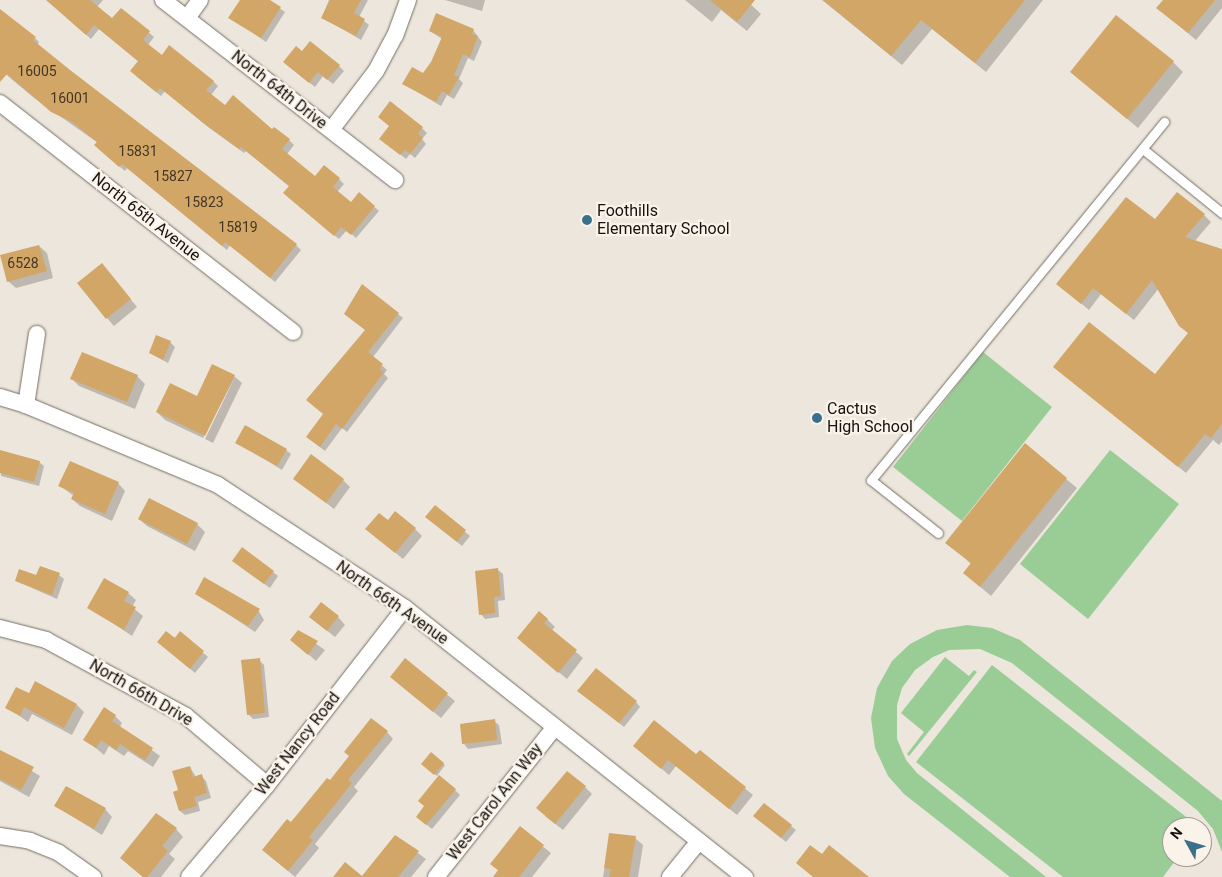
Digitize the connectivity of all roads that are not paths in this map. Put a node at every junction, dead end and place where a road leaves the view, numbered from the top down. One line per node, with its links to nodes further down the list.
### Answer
1 (163, 0): 4 (street, North 64th Drive)
2 (200, 0): 4 (street)
3 (408, 0): 7 (street)
4 (187, 18): 7 (street, North 64th Drive)
5 (0, 103): 11 (street, North 65th Avenue)
6 (1164, 122): 8 (lane)
7 (331, 130): 9 (street, North 64th Drive)
8 (1142, 149): 10 (lane); 15 (lane)
9 (395, 180)
10 (1222, 213)
11 (293, 332)
12 (37, 334): 14 (street)
13 (0, 397): 14 (street, North 66th Avenue)
14 (26, 404): 16 (street, North 66th Avenue)
15 (938, 533)
16 (404, 608): 18 (street, North 66th Avenue); 19 (street, West Nancy Road)
17 (0, 628): 19 (street, North 66th Drive)
18 (555, 727): 21 (street, North 66th Avenue); 24 (street, West Carol Ann Way)
19 (267, 785): 23 (street, West Nancy Road)
20 (0, 836): 22 (street)
21 (699, 841): 25 (street); 26 (street, North 66th Avenue)
22 (93, 877)
23 (189, 877)
24 (436, 877)
25 (670, 877)
26 (745, 877)

